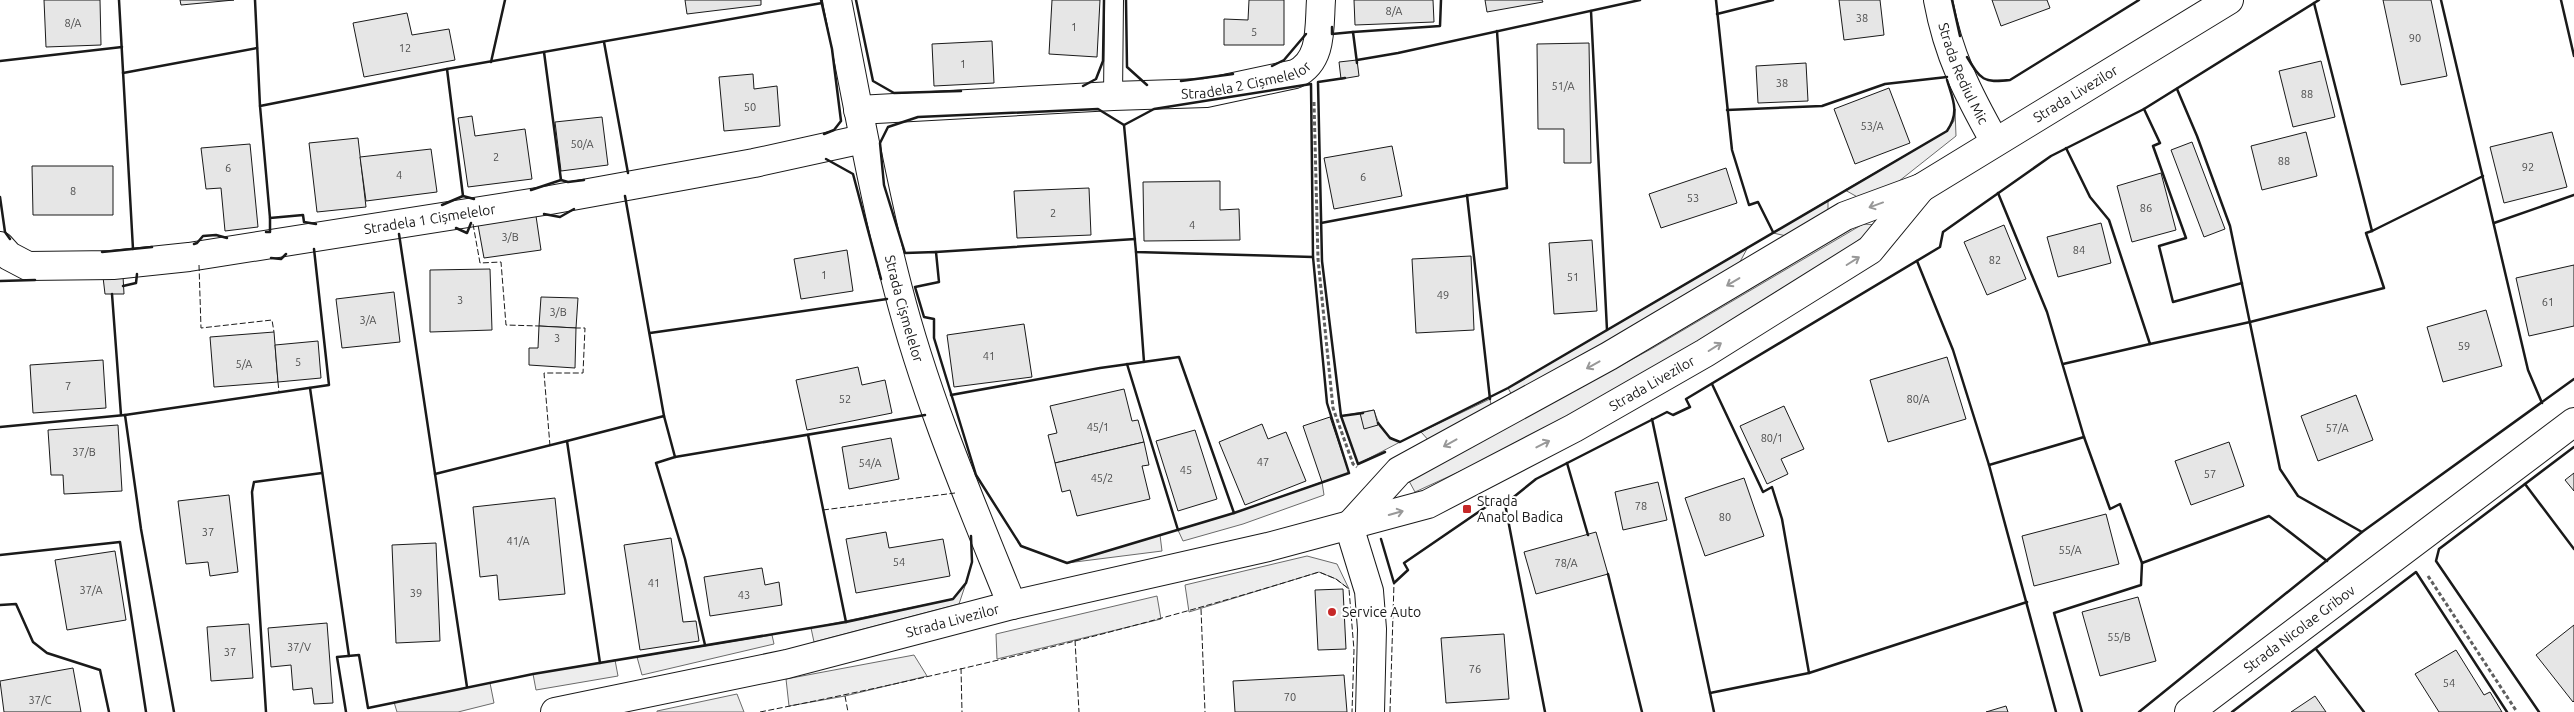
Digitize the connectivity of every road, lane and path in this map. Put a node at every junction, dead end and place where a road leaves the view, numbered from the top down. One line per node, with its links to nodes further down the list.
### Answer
1 (836, 0): 8 (street, Strada Cișmelelor)
2 (1114, 0): 7 (lane)
3 (1321, 0): 6 (street, Stradela 2 Cișmelelor)
4 (1938, 0): 10 (street, Strada Rediul Mic)
5 (2229, 0): 10 (street, Strada Livezilor)
6 (1306, 69): 7 (street, Stradela 2 Cișmelelor); 14 (path)
7 (1114, 96): 8 (street, Stradela 2 Cișmelelor)
8 (858, 110): 9 (street, Strada Cișmelelor)
9 (863, 139): 12 (street, Stradela 1 Cișmelelor); 17 (street, Strada Cișmelelor)
10 (1995, 142): 11 (street, Strada Livezilor)
11 (1921, 188): 14 (street, Strada Livezilor, one-way to 14); 15 (street, Strada Livezilor, one-way to 11)
12 (0, 246)
13 (2574, 422): 16 (street, Strada Nicolae Gribov)
14 (1399, 471): 15 (street, Strada Livezilor)
15 (1350, 526): 17 (street, Strada Livezilor); 19 (street)
16 (2408, 547): 20 (street, Strada Nicolae Gribov); 21 (path)
17 (1012, 605): 18 (street, Strada Livezilor)
18 (555, 712)
19 (1370, 712)
20 (2189, 712)
21 (2517, 712)

